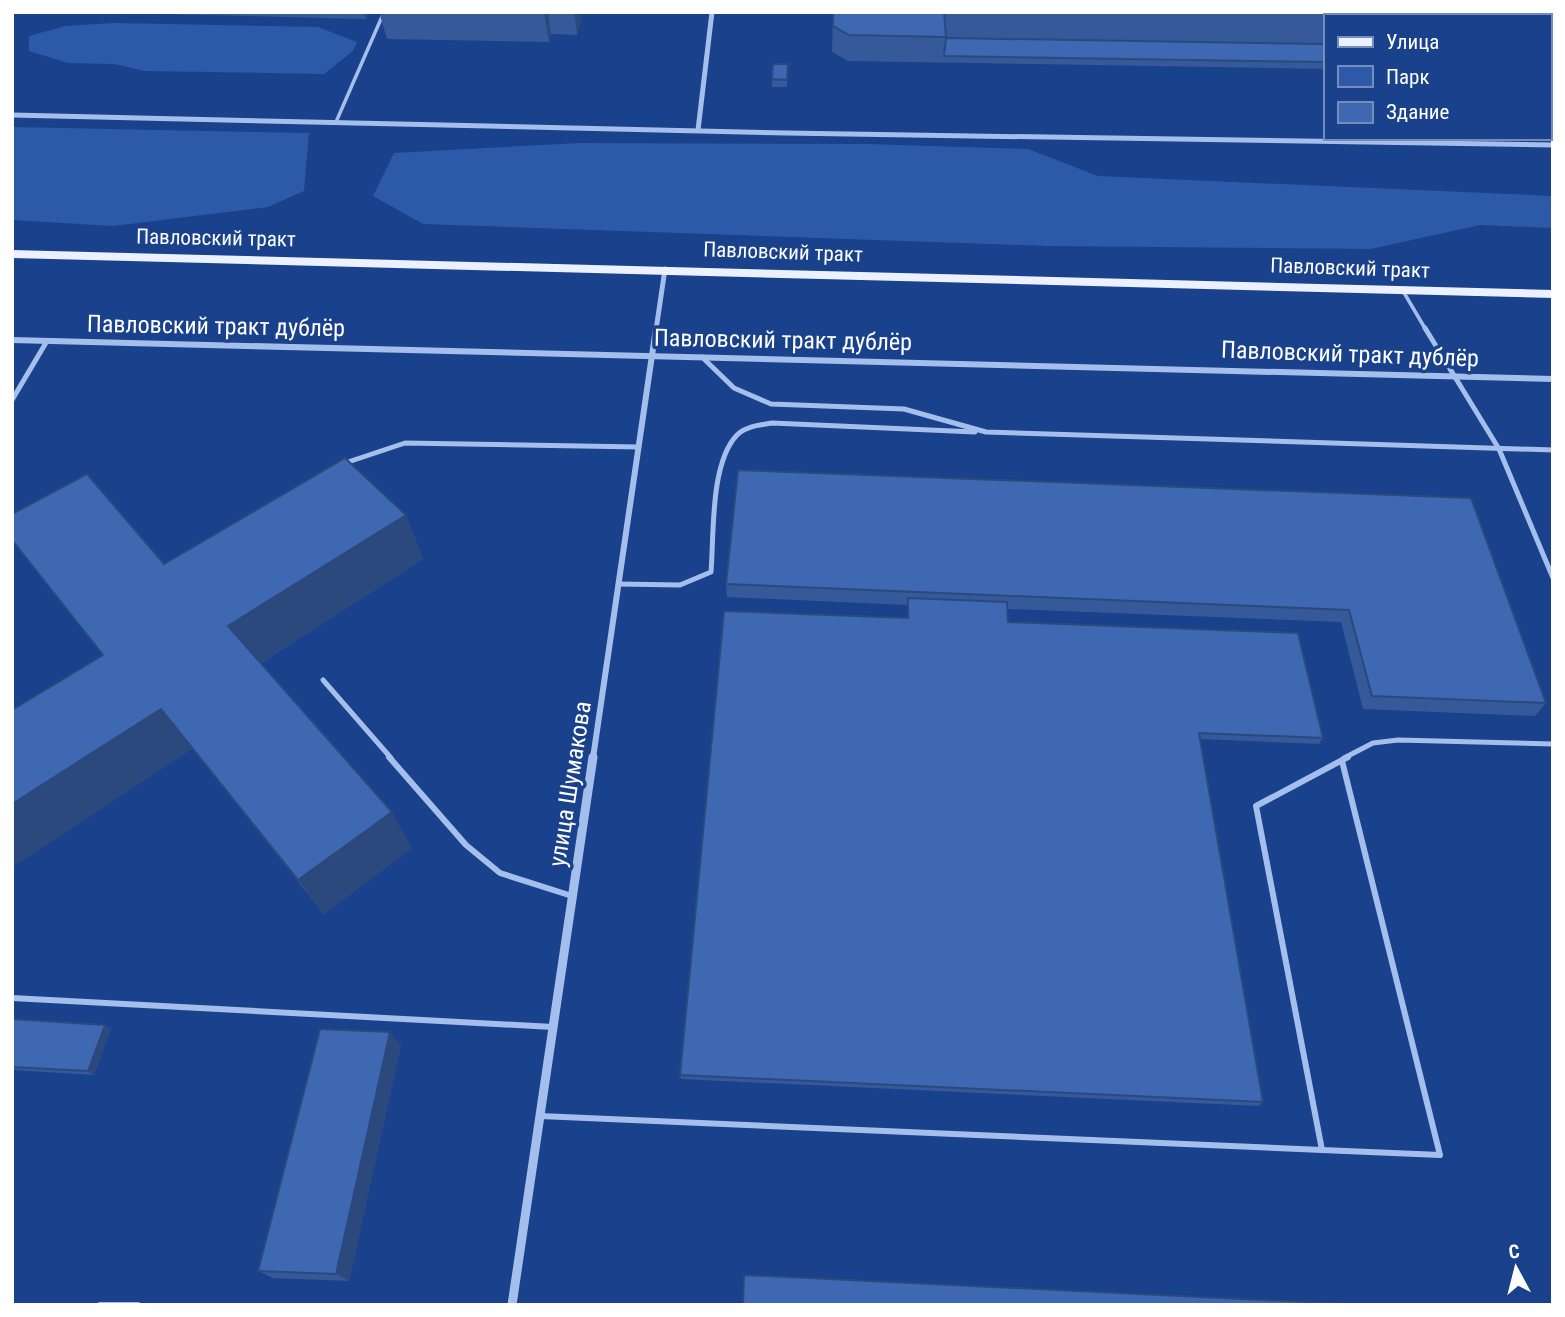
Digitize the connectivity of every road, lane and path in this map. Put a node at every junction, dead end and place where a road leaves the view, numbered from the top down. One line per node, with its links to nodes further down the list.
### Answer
1 (384, 12): 4 (lane)
2 (712, 12): 5 (street)
3 (12, 115): 4 (street)
4 (336, 122): 5 (street)
5 (698, 130): 6 (street)
6 (1553, 145)
7 (12, 254): 8 (main road, Павловский тракт)
8 (665, 270): 9 (main road, Павловский тракт); 13 (street, улица Шумакова)
9 (1403, 291): 10 (main road, Павловский тракт); 15 (lane)
10 (1553, 294)
11 (12, 340): 12 (street, Павловский тракт дублёр)
12 (47, 341): 13 (street, Павловский тракт дублёр); 17 (lane)
13 (653, 355): 14 (street, Павловский тракт дублёр); 19 (street, улица Шумакова)
14 (702, 357): 15 (street, Павловский тракт дублёр); 18 (lane)
15 (1457, 376): 16 (street, Павловский тракт дублёр); 20 (lane)
16 (1553, 379)
17 (12, 400)
18 (986, 432): 20 (lane); 24 (lane)
19 (639, 447): 22 (lane); 24 (street, улица Шумакова)
20 (1499, 449): 21 (lane); 23 (lane)
21 (1553, 450)
22 (341, 466)
23 (1553, 578)
24 (619, 584): 28 (street, улица Шумакова)
25 (323, 680): 28 (lane)
26 (1553, 744): 27 (lane)
27 (1342, 761): 32 (lane); 32 (lane)
28 (572, 896): 30 (street, улица Шумакова)
29 (12, 998): 30 (lane)
30 (553, 1027): 31 (street, улица Шумакова)
31 (540, 1116): 32 (lane); 35 (street, улица Шумакова)
32 (1322, 1150)
33 (100, 1305): 34 (lane)
34 (138, 1305)
35 (512, 1305)

